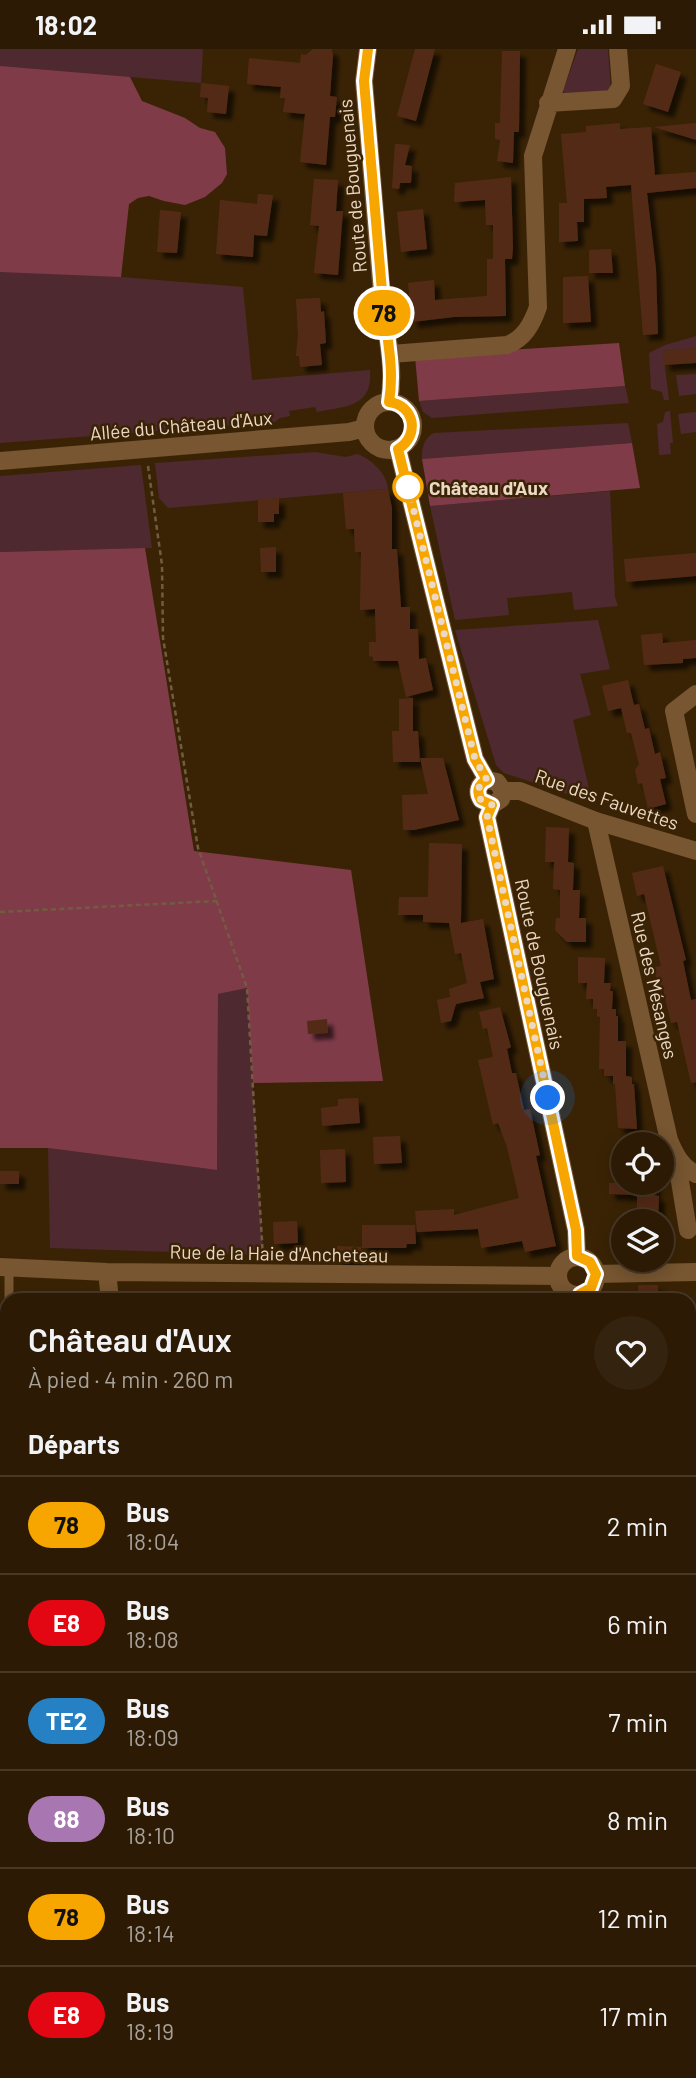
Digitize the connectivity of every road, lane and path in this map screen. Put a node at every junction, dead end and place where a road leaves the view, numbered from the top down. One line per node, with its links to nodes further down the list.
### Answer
1 (368, 49): 5 (street, Route de Bouguenais)
2 (566, 49): 4 (street)
3 (618, 49): 4 (street)
4 (548, 103): 5 (street)
5 (391, 354): 6 (street, Route de Bouguenais)
6 (389, 402): 7 (street); 9 (street)
7 (365, 428): 8 (street, Allée du Château d'Aux); 9 (street)
8 (146, 449): 10 (street, Allée du Château d'Aux); 16 (path)
9 (398, 449): 12 (street, Route de Bouguenais)
10 (0, 461)
11 (696, 694): 13 (street)
12 (498, 798): 14 (street, Rue des Fauvettes); 21 (street, Route de Bouguenais)
13 (696, 814)
14 (596, 821): 15 (street, Rue des Fauvettes); 18 (street, Rue des Mésanges)
15 (696, 851)
16 (217, 901): 17 (path); 25 (path)
17 (0, 912)
18 (677, 1157): 19 (street, Rue des Mésanges); 20 (street, Rue des Mésanges)
19 (696, 1174)
20 (688, 1230)
21 (577, 1256): 26 (street); 27 (street)
22 (5, 1268): 23 (street, Rue de la Haie d'Ancheteau); 28 (lane)
23 (107, 1272): 25 (street, Rue de la Haie d'Ancheteau); 29 (street)
24 (696, 1272): 26 (street)
25 (263, 1274): 27 (street, Rue de la Haie d'Ancheteau)
26 (596, 1274): 31 (street)
27 (558, 1276): 30 (street)
28 (8, 1293)
29 (109, 1293)
30 (569, 1293)
31 (585, 1293)

